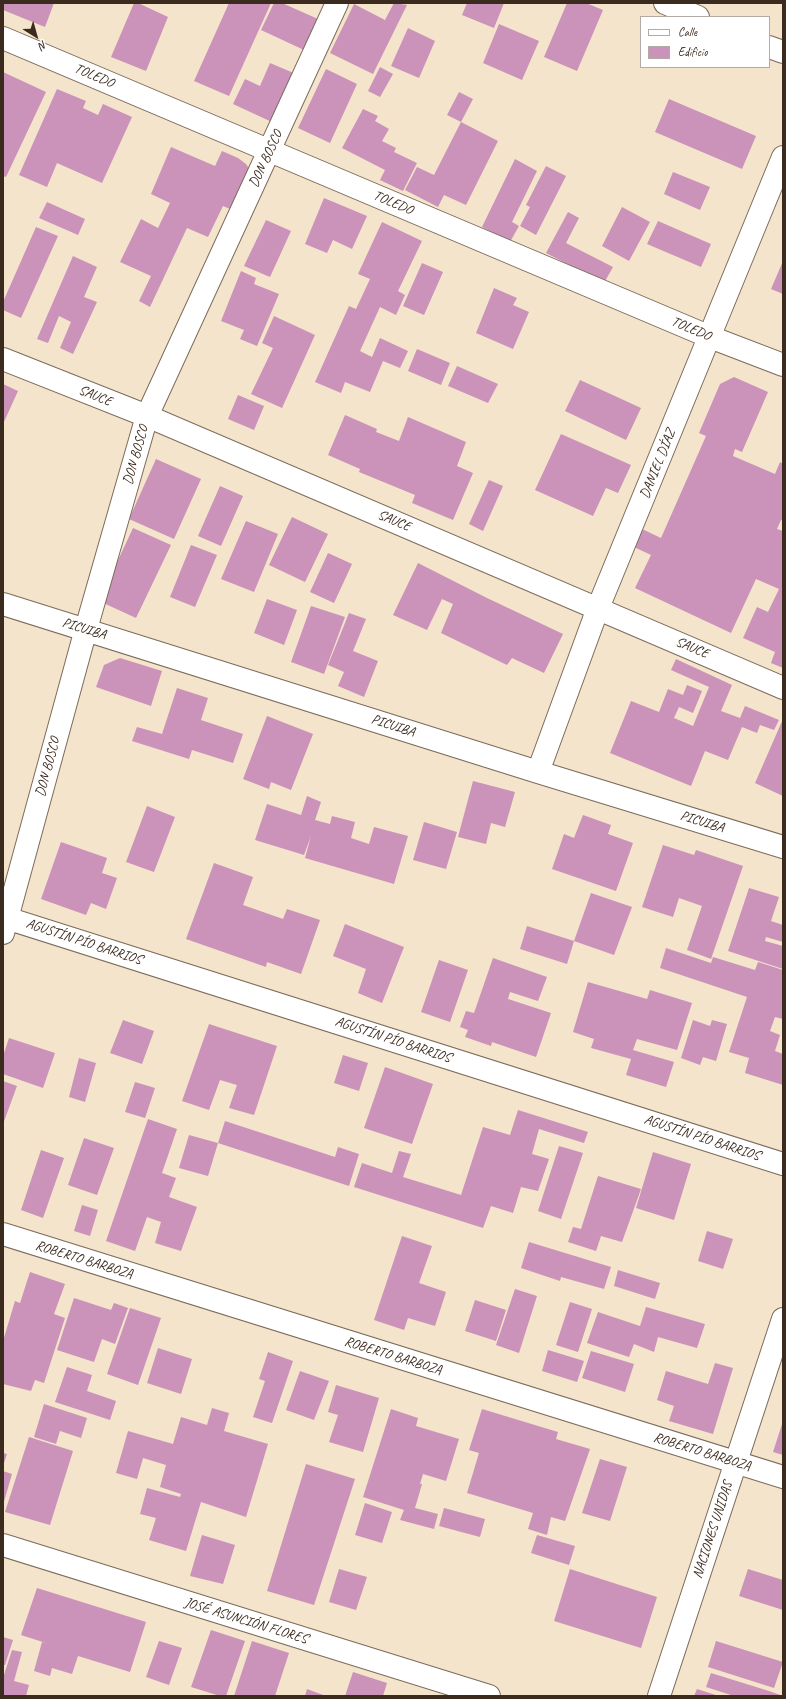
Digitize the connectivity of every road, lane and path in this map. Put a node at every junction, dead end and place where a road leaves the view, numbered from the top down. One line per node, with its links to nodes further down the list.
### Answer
1 (337, 3): 7 (street, DON BOSCO)
2 (665, 3): 3 (street)
3 (696, 16)
4 (3, 38): 7 (street, TOLEDO)
5 (770, 47): 6 (street)
6 (783, 52)
7 (270, 151): 9 (street, TOLEDO); 12 (street, DON BOSCO)
8 (783, 157): 9 (street, DANIEL DÍAZ)
9 (710, 337): 11 (street, TOLEDO); 14 (street, DANIEL DÍAZ)
10 (3, 359): 12 (street, SAUCE)
11 (783, 365)
12 (147, 416): 14 (street, SAUCE); 15 (street, DON BOSCO)
13 (3, 604): 15 (street, PICUIBA)
14 (598, 608): 16 (street, SAUCE); 17 (street, DANIEL DÍAZ)
15 (86, 629): 17 (street, PICUIBA); 19 (street, DON BOSCO)
16 (783, 688)
17 (538, 772): 18 (street, PICUIBA)
18 (783, 847)
19 (4, 922): 20 (street, AGUSTÍN PÍO BARRIOS)
20 (783, 1164)
21 (3, 1234): 23 (street, ROBERTO BARBOZA)
22 (783, 1319): 23 (street, NACIONES UNIDAS)
23 (735, 1462): 24 (street, ROBERTO BARBOZA); 27 (street, NACIONES UNIDAS)
24 (783, 1477)
25 (3, 1545): 26 (street, JOSÉ ASUNCIÓN FLORES)
26 (489, 1696)
27 (659, 1696)

